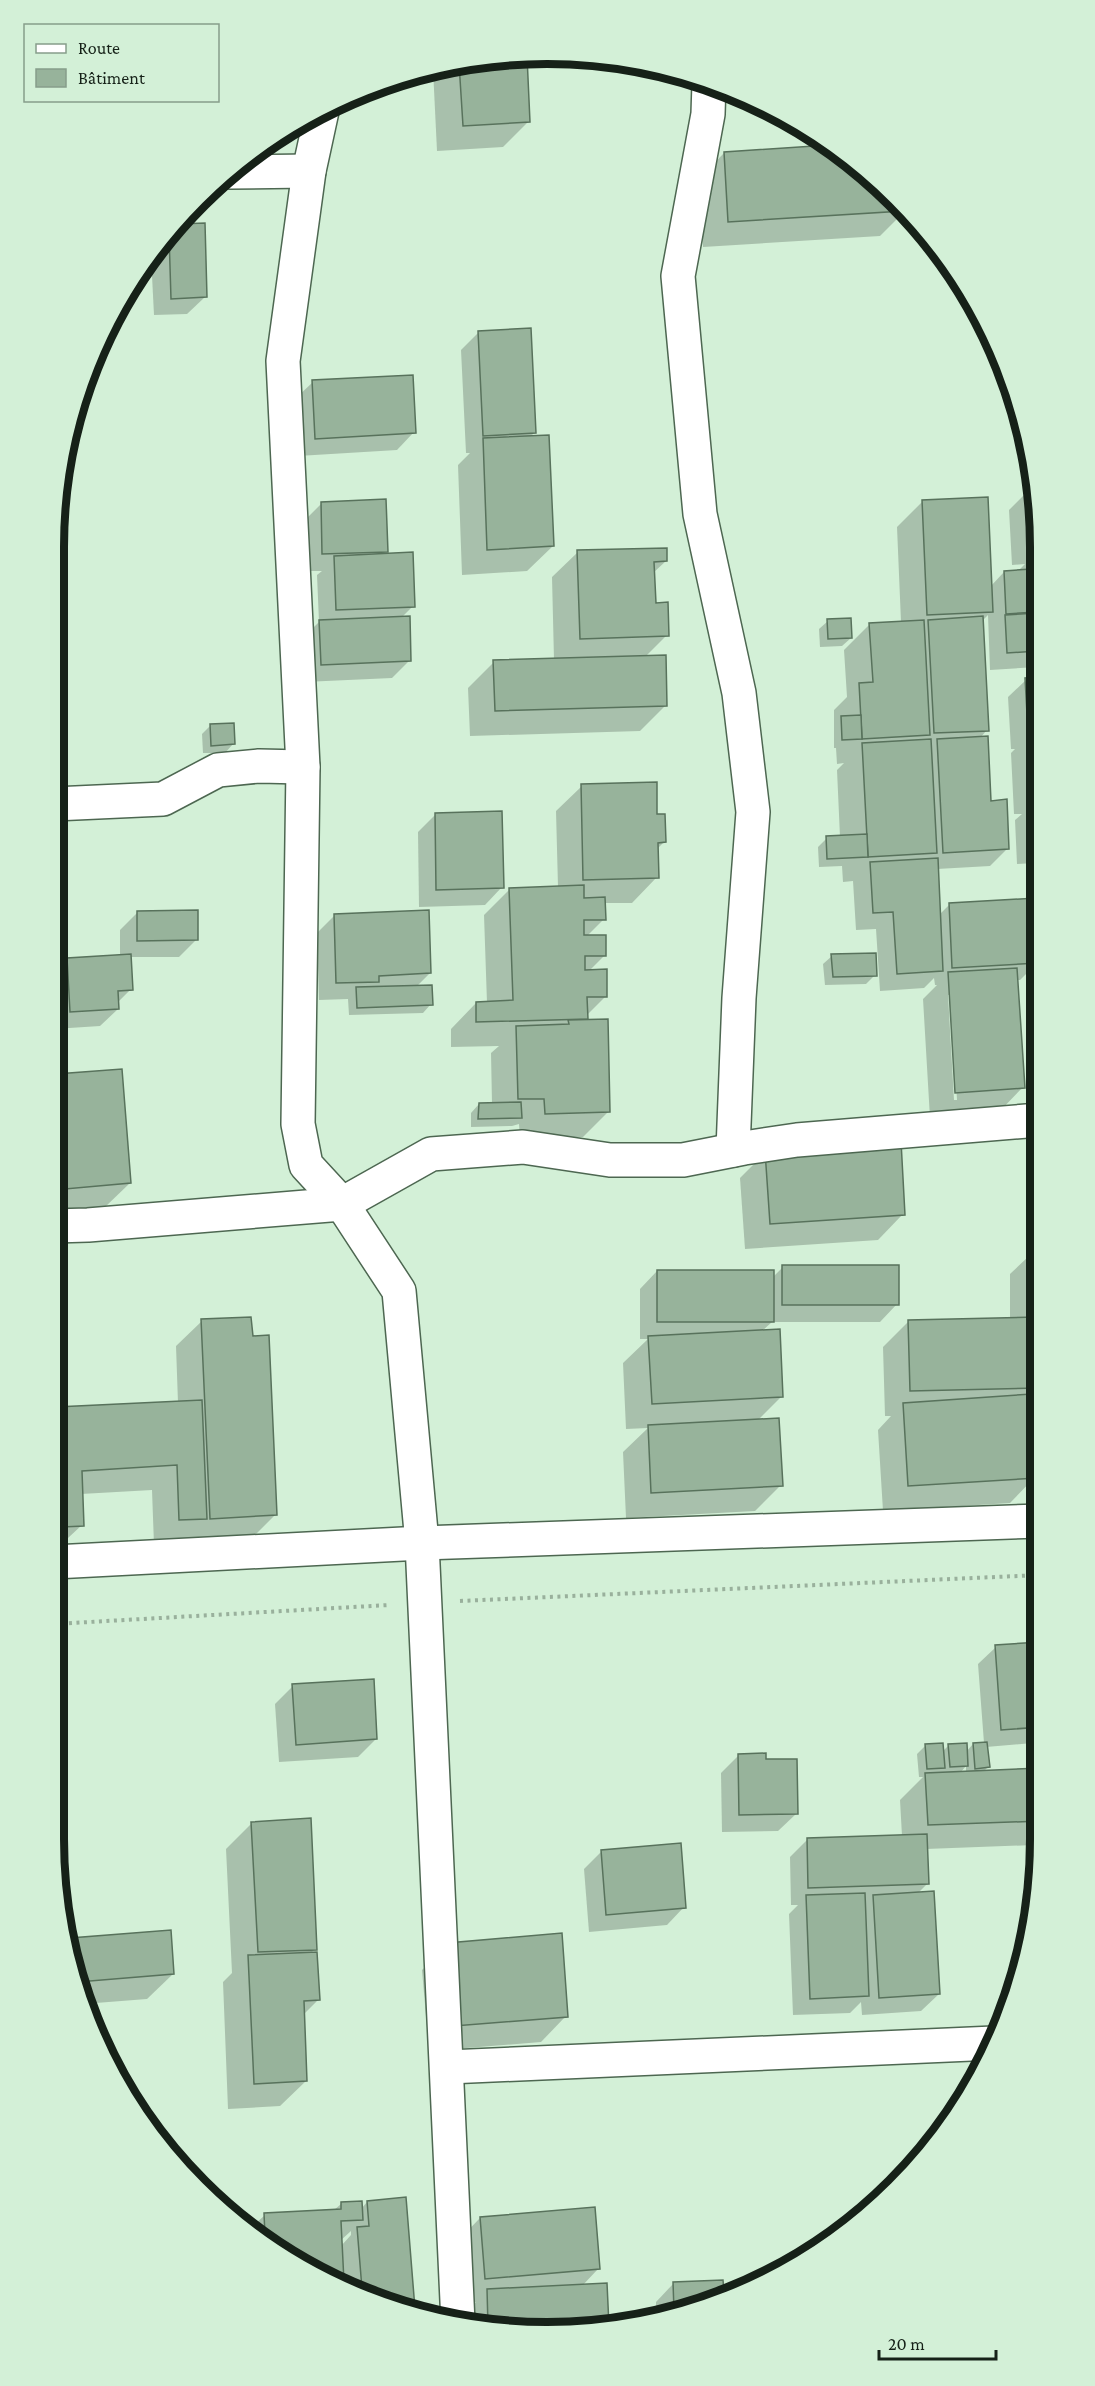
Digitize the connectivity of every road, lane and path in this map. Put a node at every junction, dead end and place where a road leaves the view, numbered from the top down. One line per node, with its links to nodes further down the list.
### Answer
1 (709, 92): 8 (street)
2 (320, 122): 3 (street)
3 (309, 171): 4 (street); 5 (street)
4 (244, 172)
5 (303, 767): 6 (street); 9 (street)
6 (64, 804)
7 (1030, 1121): 8 (street)
8 (733, 1150): 9 (street)
9 (342, 1204): 10 (street); 12 (street)
10 (64, 1226)
11 (1030, 1521): 12 (street)
12 (422, 1543): 13 (street); 15 (street)
13 (64, 1561)
14 (1030, 1575): 15 (path)
15 (426, 1602): 16 (path); 18 (street)
16 (64, 1623)
17 (985, 2043): 18 (street)
18 (448, 2067): 19 (street)
19 (458, 2313)

